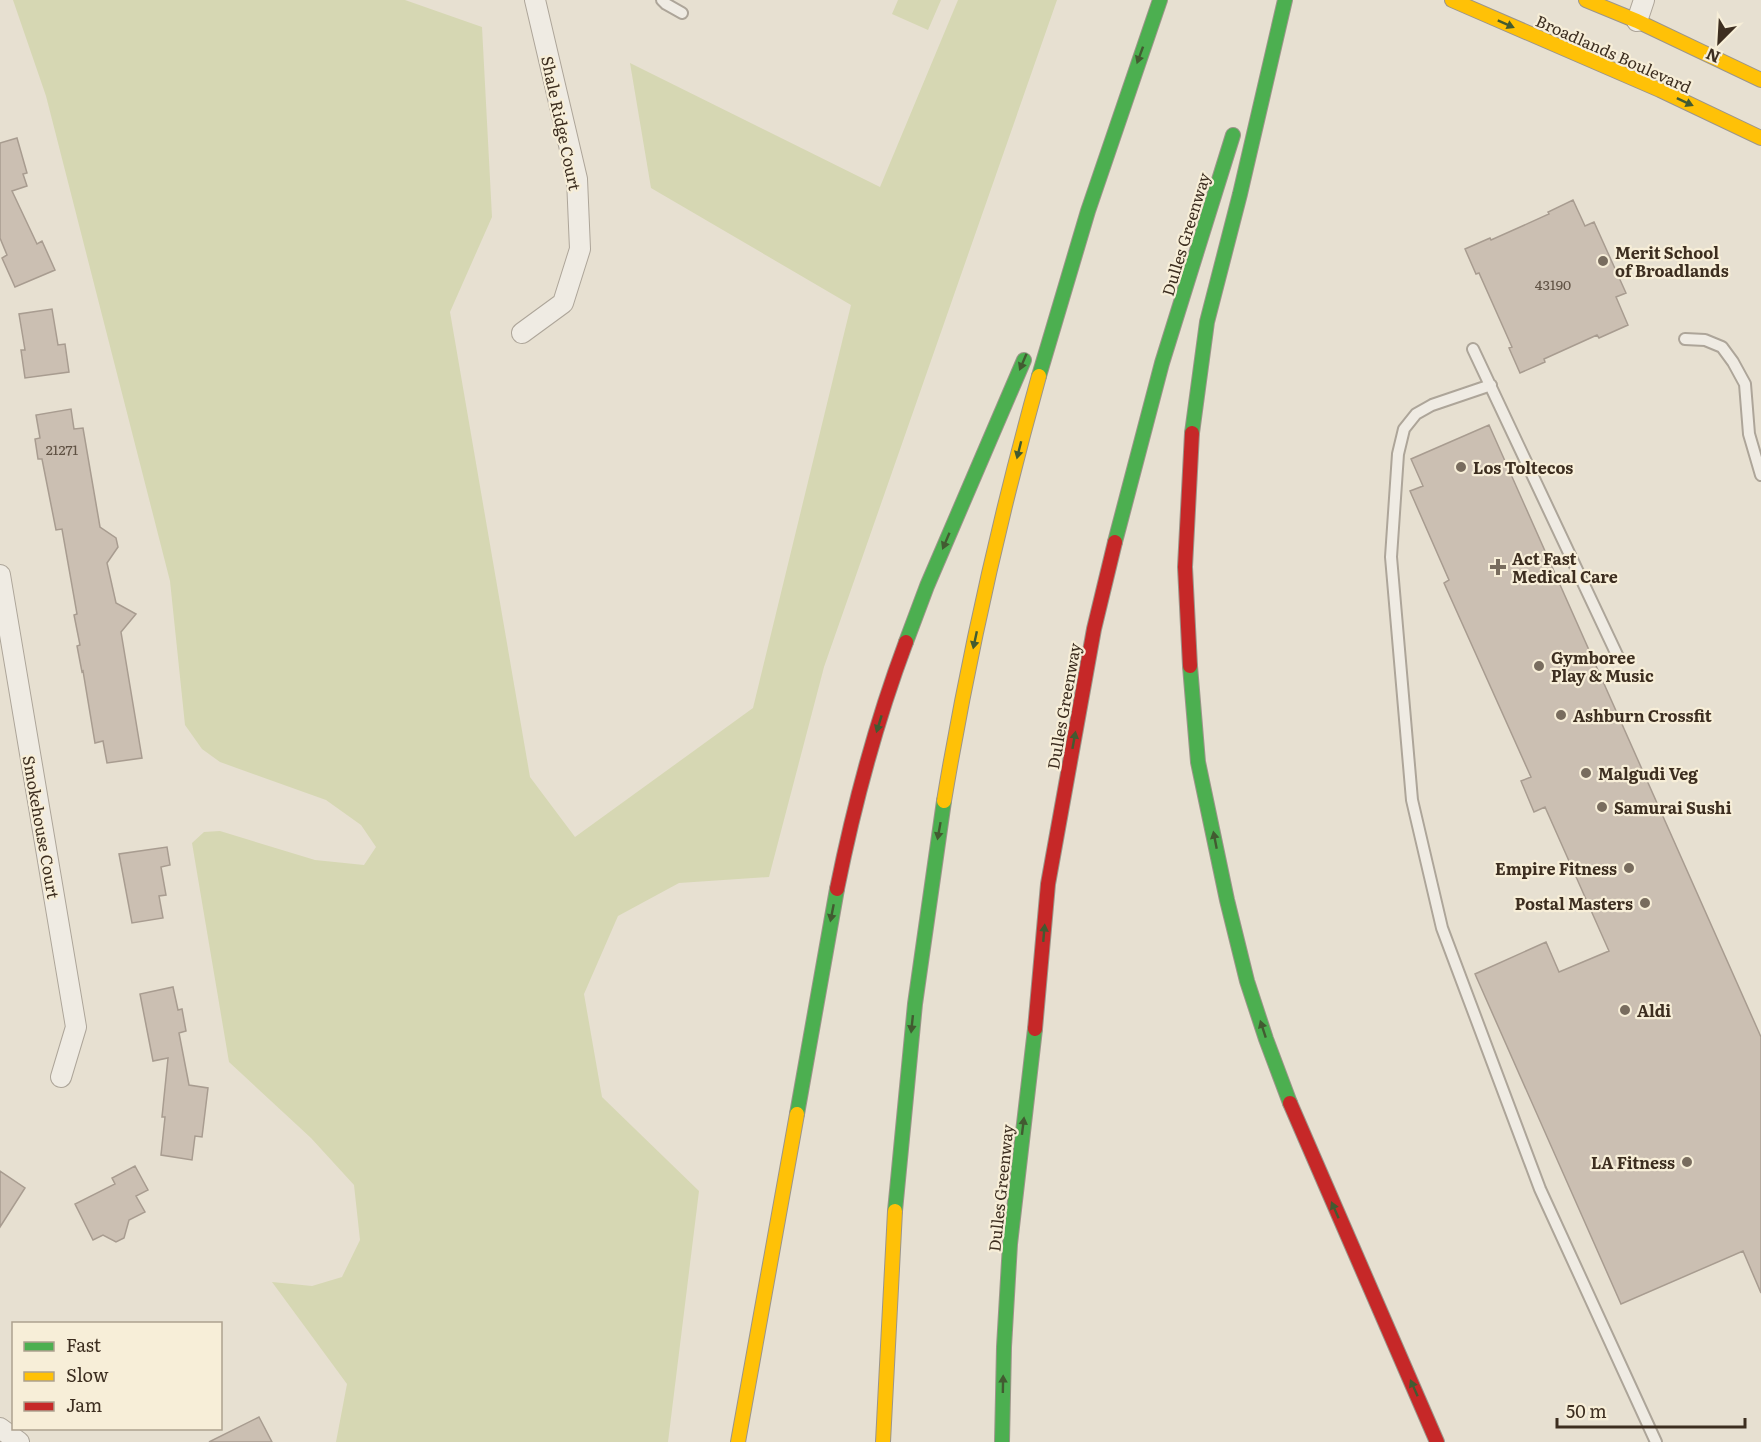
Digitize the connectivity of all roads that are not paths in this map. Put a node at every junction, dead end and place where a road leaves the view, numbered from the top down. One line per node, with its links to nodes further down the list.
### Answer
1 (535, 0): 16 (street, Shale Ridge Court)
2 (662, 0): 8 (lane)
3 (1160, 0): 14 (main road, one-way to 14)
4 (1284, 0): 11 (main road); 30 (main road, one-way to 4)
5 (1452, 0): 13 (main road, Broadlands Boulevard, one-way to 13)
6 (1586, 0): 9 (main road)
7 (1644, 0): 9 (street)
8 (682, 13)
9 (1637, 21): 10 (main road)
10 (1761, 80)
11 (1251, 85)
12 (1239, 117): 29 (main road, Dulles Greenway, one-way to 12)
13 (1761, 138)
14 (1080, 231): 15 (main road); 28 (main road, one-way to 28)
15 (1038, 328)
16 (522, 333)
17 (1685, 339): 21 (lane)
18 (1473, 349): 20 (lane)
19 (1029, 350): 27 (main road, one-way to 27)
20 (1491, 385): 23 (lane); 31 (lane)
21 (1761, 475)
22 (0, 575): 24 (street, Smokehouse Court)
23 (1618, 657)
24 (61, 1077)
25 (0, 1428): 26 (street)
26 (19, 1442)
27 (738, 1442)
28 (883, 1442)
29 (1002, 1442)
30 (1437, 1442)
31 (1656, 1442)

